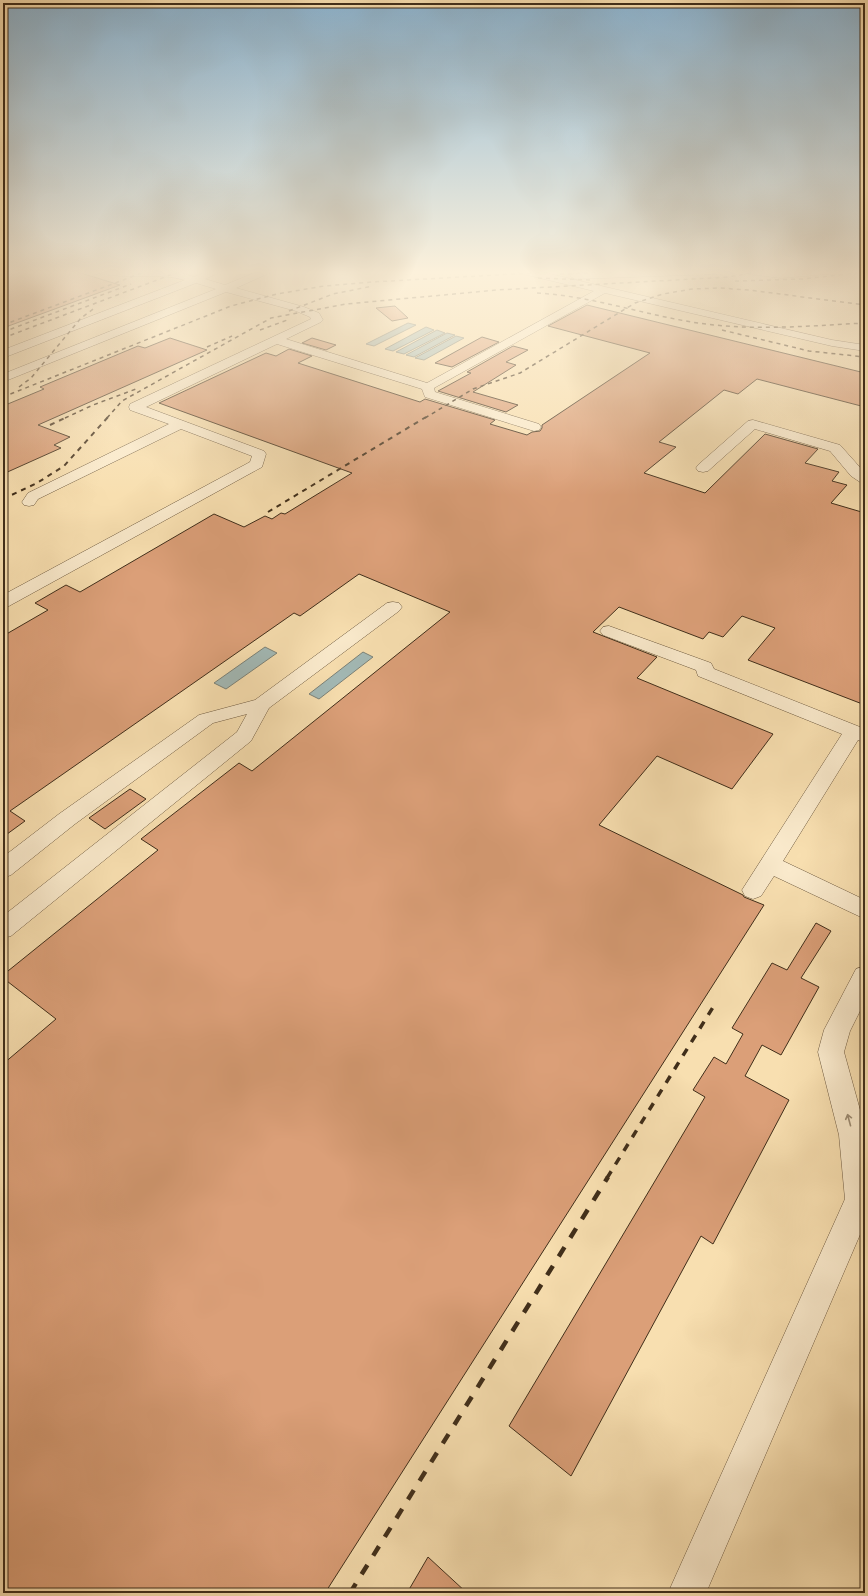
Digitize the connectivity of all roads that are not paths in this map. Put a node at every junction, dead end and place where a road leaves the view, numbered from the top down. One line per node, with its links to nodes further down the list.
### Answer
1 (25, 345): 8 (lane)
2 (84, 345): 9 (lane)
3 (264, 345): 11 (lane)
4 (294, 345): 10 (lane)
5 (502, 345): 10 (lane)
6 (848, 345): 7 (lane)
7 (865, 348)
8 (3, 354)
9 (3, 378)
10 (428, 387): 12 (lane)
11 (180, 424): 15 (lane); 16 (lane)
12 (534, 427)
13 (703, 468): 14 (lane)
14 (865, 479)
15 (28, 502)
16 (3, 602)
17 (393, 607): 19 (lane)
18 (609, 631): 20 (lane)
19 (262, 704): 22 (lane); 25 (lane)
20 (859, 734): 21 (lane)
21 (770, 864): 23 (lane); 24 (lane)
22 (3, 869)
23 (753, 890)
24 (865, 910)
25 (3, 928)
26 (865, 976): 27 (lane, one-way to 26)
27 (863, 1197): 28 (lane)
28 (687, 1593)

